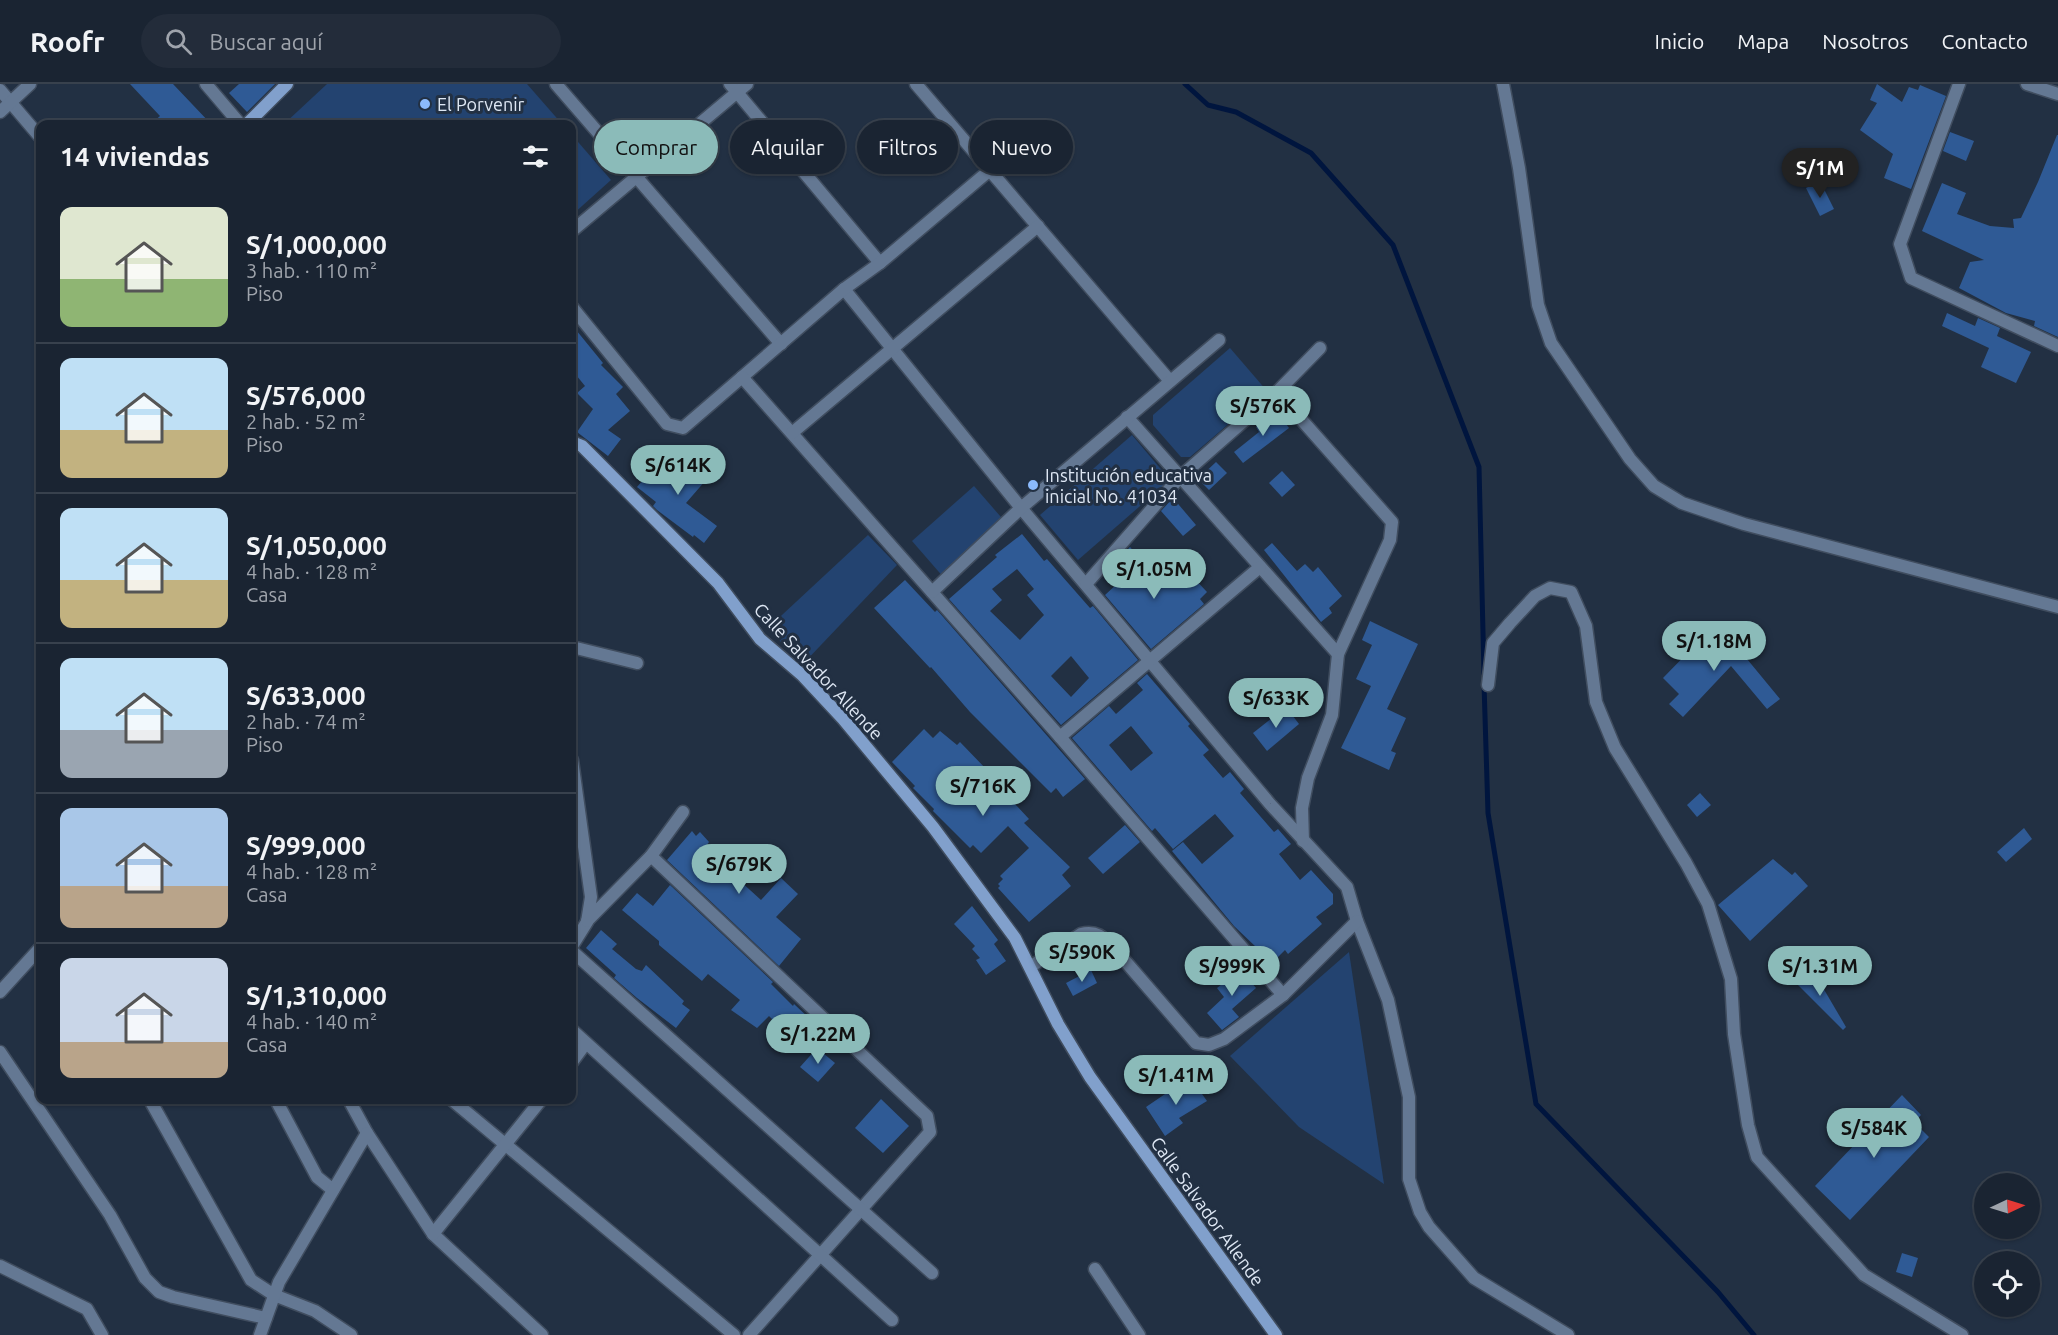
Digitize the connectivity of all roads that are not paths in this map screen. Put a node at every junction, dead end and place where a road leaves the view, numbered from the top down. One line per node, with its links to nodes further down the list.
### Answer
1 (30, 84): 12 (street)
2 (206, 84): 14 (street)
3 (287, 84): 15 (street)
4 (556, 84): 20 (street)
5 (916, 84): 17 (street)
6 (1503, 84): 42 (street)
7 (1959, 84): 28 (street)
8 (2027, 84): 11 (street)
9 (738, 87): 20 (street); 23 (street)
10 (0, 90): 12 (street)
11 (2058, 94)
12 (11, 103): 13 (street); 16 (street)
13 (0, 112)
14 (237, 120)
15 (251, 120)
16 (36, 132)
17 (970, 147)
18 (985, 174): 23 (street)
19 (993, 174): 21 (street)
20 (637, 177): 22 (street); 27 (street)
21 (1038, 226): 30 (street); 32 (street)
22 (576, 228)
23 (880, 263): 24 (street)
24 (844, 289): 27 (street); 30 (street)
25 (576, 312): 31 (street)
26 (1219, 340): 32 (street)
27 (781, 344): 31 (street)
28 (2058, 346)
29 (1320, 348): 33 (street)
30 (892, 349): 35 (street); 38 (street)
31 (742, 377): 35 (street)
32 (1170, 381): 34 (street)
33 (1276, 392): 37 (street); 44 (street)
34 (1127, 417): 37 (street); 38 (street)
35 (792, 433): 41 (street)
36 (576, 444): 58 (street, Calle Salvador Allende)
37 (1180, 477): 39 (street); 40 (street)
38 (1021, 508): 40 (street); 41 (street)
39 (1260, 567): 44 (street); 45 (street)
40 (1086, 584): 45 (street)
41 (932, 592): 48 (street)
42 (2058, 607)
43 (576, 648): 46 (street)
44 (1338, 654): 51 (street)
45 (1149, 660): 48 (street); 51 (street)
46 (637, 663)
47 (1488, 685): 91 (street)
48 (1060, 737): 60 (street)
49 (576, 789): 54 (street)
50 (683, 812): 52 (street)
51 (1304, 841): 53 (street)
52 (651, 856): 54 (street); 73 (street)
53 (1358, 921): 60 (street); 90 (street)
54 (587, 922): 55 (street)
55 (576, 942)
56 (576, 953): 73 (street)
57 (36, 954): 59 (street)
58 (1030, 967): 60 (street); 89 (street, Calle Salvador Allende)
59 (0, 992)
60 (1283, 995)
61 (576, 1034): 62 (street)
62 (586, 1043): 64 (street); 75 (street)
63 (0, 1052): 80 (street)
64 (576, 1057)
65 (152, 1104): 79 (street)
66 (278, 1104): 72 (street)
67 (351, 1104): 70 (street)
68 (457, 1104): 71 (street)
69 (538, 1104): 71 (street)
70 (367, 1133): 72 (street); 74 (street)
71 (505, 1144): 74 (street); 86 (street)
72 (333, 1190): 79 (street)
73 (860, 1209): 75 (street); 78 (street)
74 (432, 1234): 85 (street)
75 (819, 1255): 81 (street); 87 (street)
76 (0, 1266): 82 (street)
77 (1095, 1269): 88 (street)
78 (932, 1273)
79 (274, 1295): 80 (street); 84 (street)
80 (266, 1318): 83 (street)
81 (891, 1320)
82 (102, 1335)
83 (260, 1335)
84 (351, 1335)
85 (542, 1335)
86 (734, 1335)
87 (749, 1335)
88 (1139, 1335)
89 (1276, 1335)
90 (1568, 1335)
91 (1962, 1335)

